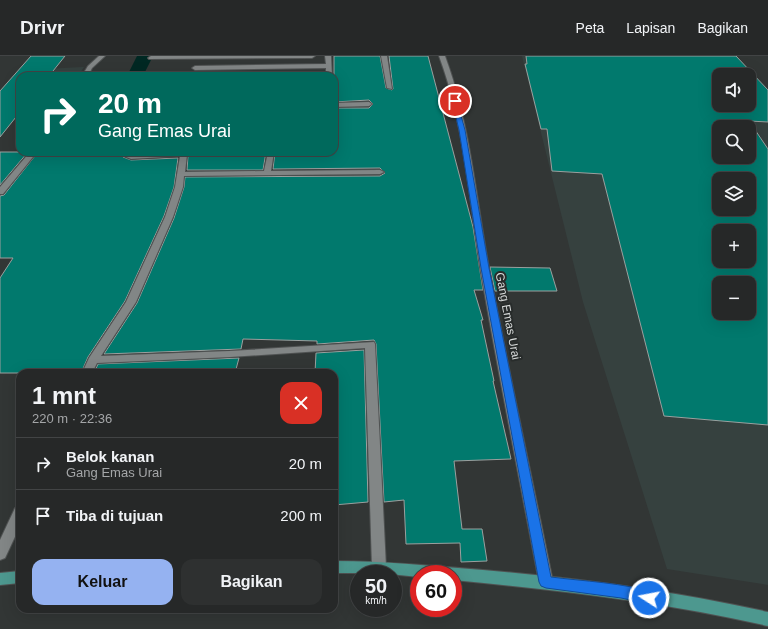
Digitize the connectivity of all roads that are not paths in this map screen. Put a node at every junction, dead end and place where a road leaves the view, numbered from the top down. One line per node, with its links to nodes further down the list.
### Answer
1 (102, 56): 9 (street)
2 (312, 56): 6 (street)
3 (328, 56): 7 (street)
4 (384, 56): 11 (street)
5 (442, 56): 33 (street, Gang Emas Urai)
6 (151, 58)
7 (329, 66): 8 (street); 10 (street)
8 (195, 68)
9 (87, 72)
10 (329, 72)
11 (390, 88)
12 (369, 104): 13 (street)
13 (338, 105)
14 (31, 156): 22 (street)
15 (128, 156): 16 (street)
16 (144, 156)
17 (184, 156): 21 (street)
18 (270, 156): 19 (street)
19 (267, 172): 20 (street); 21 (street)
20 (380, 172)
21 (181, 174): 23 (street)
22 (0, 192)
23 (93, 360): 24 (street); 27 (street)
24 (89, 369)
25 (16, 520): 26 (street)
26 (0, 554)
27 (379, 565)
28 (338, 567): 29 (main road)
29 (350, 567)
30 (402, 569): 33 (main road)
31 (16, 578): 32 (main road)
32 (0, 580)
33 (546, 582): 34 (main road)
34 (768, 619)

